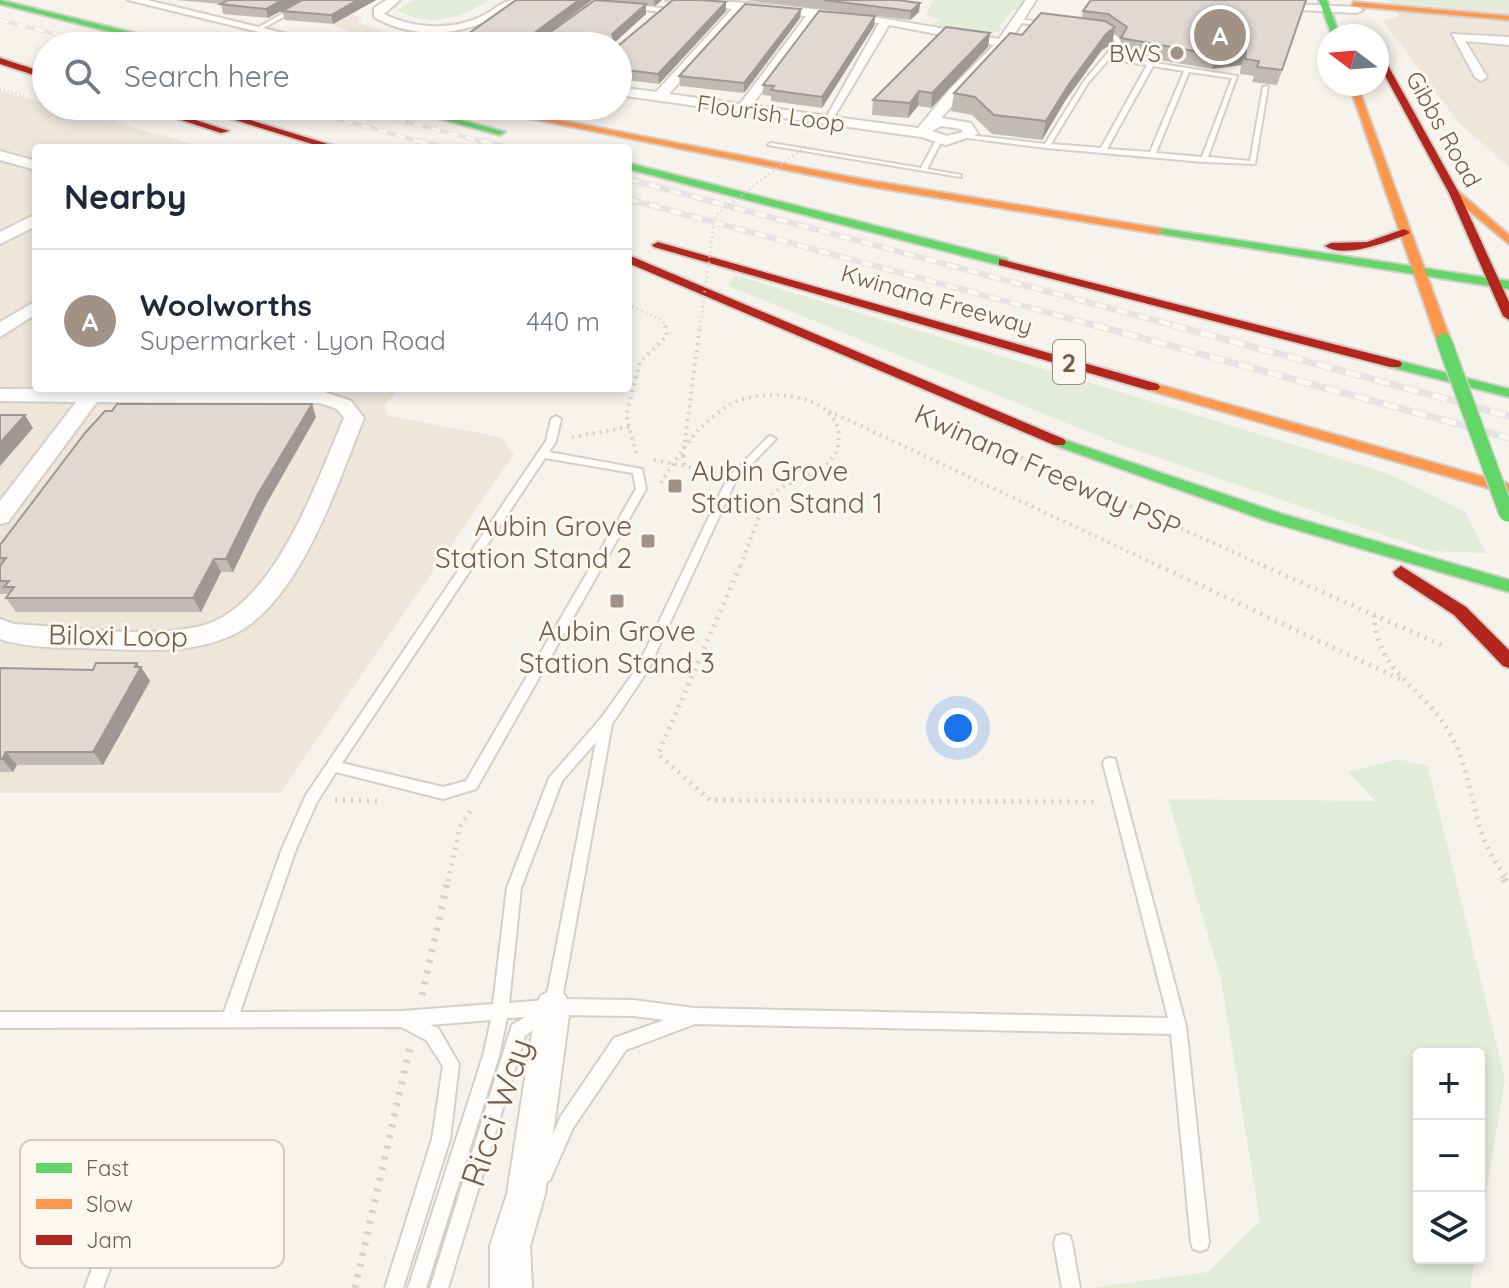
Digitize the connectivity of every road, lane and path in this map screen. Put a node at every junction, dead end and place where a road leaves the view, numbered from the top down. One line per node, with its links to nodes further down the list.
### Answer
1 (133, 0): 9 (street)
2 (311, 0): 27 (lane)
3 (395, 0): 4 (street)
4 (512, 0)
5 (672, 0): 16 (street); 19 (street)
6 (867, 0): 20 (street)
7 (1031, 0): 21 (street)
8 (0, 2): 29 (main road)
9 (150, 2): 18 (street)
10 (1048, 3): 21 (street)
11 (1255, 3): 12 (street)
12 (1324, 4): 15 (street); 24 (main road)
13 (216, 5): 18 (street)
14 (617, 5): 19 (lane)
15 (1354, 5): 22 (main road); 25 (main road)
16 (741, 6): 17 (street); 45 (street)
17 (814, 13): 20 (street); 47 (street)
18 (197, 14): 27 (street)
19 (657, 14)
20 (856, 17): 23 (street)
21 (1022, 17): 26 (lane); 32 (street)
22 (1509, 18)
23 (886, 21): 32 (street); 48 (street)
24 (1332, 24)
25 (1364, 24)
26 (1063, 27)
27 (258, 29): 30 (street)
28 (1091, 31): 34 (lane)
29 (120, 32)
30 (271, 32)
31 (1509, 41): 41 (street)
32 (1003, 43): 46 (street)
33 (0, 50): 35 (main road)
34 (1108, 57): 37 (lane); 61 (lane)
35 (32, 59)
36 (0, 61): 39 (main road)
37 (1151, 64): 38 (lane); 62 (lane)
38 (1187, 70): 64 (lane); 65 (lane)
39 (32, 71)
40 (1389, 75): 70 (main road, Gibbs Road)
41 (1481, 77)
42 (1266, 87): 65 (lane)
43 (632, 93): 45 (street, Flourish Loop)
44 (1357, 96): 73 (main road)
45 (659, 97): 47 (street, Flourish Loop)
46 (951, 100): 53 (street); 54 (street)
47 (743, 109): 53 (street, Flourish Loop)
48 (832, 113)
49 (189, 120): 57 (main road)
50 (242, 120): 58 (main road)
51 (452, 120): 55 (main road)
52 (544, 120): 74 (main road)
53 (927, 128): 54 (street); 56 (street)
54 (965, 131): 56 (street); 61 (lane)
55 (518, 137)
56 (939, 140): 68 (lane)
57 (267, 144)
58 (323, 144)
59 (771, 145): 68 (lane)
60 (807, 145): 100 (path, bridge)
61 (1047, 146): 62 (lane)
62 (1103, 150): 64 (lane)
63 (0, 155): 66 (street)
64 (1152, 155): 65 (lane)
65 (1204, 160)
66 (32, 165)
67 (632, 166): 88 (main road, Kwinana Freeway)
68 (923, 170): 69 (lane)
69 (959, 176)
70 (1454, 193): 77 (main road); 80 (main road, Gibbs Road)
71 (32, 220): 72 (street)
72 (9, 228): 75 (street)
73 (1404, 232): 74 (main road); 79 (main road)
74 (1205, 237): 79 (main road)
75 (0, 239)
76 (643, 241): 102 (main road, Kwinana Freeway / 2)
77 (1509, 241)
78 (632, 261): 106 (main road)
79 (1420, 274): 80 (main road); 104 (main road, bridge)
80 (1502, 284): 84 (main road, Gibbs Road)
81 (632, 306): 92 (path)
82 (32, 309): 86 (street)
83 (700, 315): 85 (path)
84 (1509, 316)
85 (714, 321)
86 (0, 331)
87 (93, 392): 89 (street); 105 (street); 109 (street, Biloxi Loop)
88 (1509, 393)
89 (0, 395)
90 (823, 408): 99 (path); 112 (path); 117 (path)
91 (556, 419): 94 (lane)
92 (629, 427): 94 (path); 97 (path)
93 (771, 439): 101 (lane)
94 (551, 441): 96 (lane)
95 (1001, 449): 108 (path, Kwinana Freeway PSP)
96 (542, 454): 115 (lane); 115 (lane)
97 (637, 457)
98 (648, 459): 99 (path)
99 (672, 463): 100 (path); 103 (path)
100 (685, 466): 101 (path)
101 (732, 479): 113 (lane)
102 (1509, 489)
103 (657, 491)
104 (1508, 516)
105 (0, 517)
106 (1300, 525): 107 (main road); 111 (main road)
107 (1509, 586)
108 (1374, 615): 110 (path, Kwinana Freeway PSP); 112 (path)
109 (0, 628)
110 (1454, 651)
111 (1509, 661)
112 (1400, 679): 118 (path)
113 (607, 721): 121 (lane); 122 (lane)
114 (1110, 763): 117 (lane)
115 (332, 766): 124 (lane)
116 (483, 797): 126 (path)
117 (1120, 802): 127 (lane)
118 (1498, 870): 119 (path); 120 (path)
119 (1509, 879)
120 (1509, 889)
121 (553, 1007): 122 (lane); 123 (lane, Ricci Way); 130 (street); 136 (lane, Ricci Way)
122 (500, 1014): 126 (lane); 135 (lane)
123 (694, 1016): 127 (lane); 130 (lane, Ricci Way)
124 (230, 1018): 125 (lane); 126 (lane)
125 (0, 1020)
126 (411, 1021): 133 (path); 134 (lane)
127 (1178, 1026): 128 (lane)
128 (1200, 1242)
129 (1063, 1243): 139 (lane)
130 (510, 1246): 137 (lane); 138 (street, Ricci Way)
131 (101, 1268): 132 (lane)
132 (94, 1288)
133 (355, 1288)
134 (394, 1288)
135 (417, 1288)
136 (439, 1288)
137 (499, 1288)
138 (511, 1288)
139 (1071, 1288)

